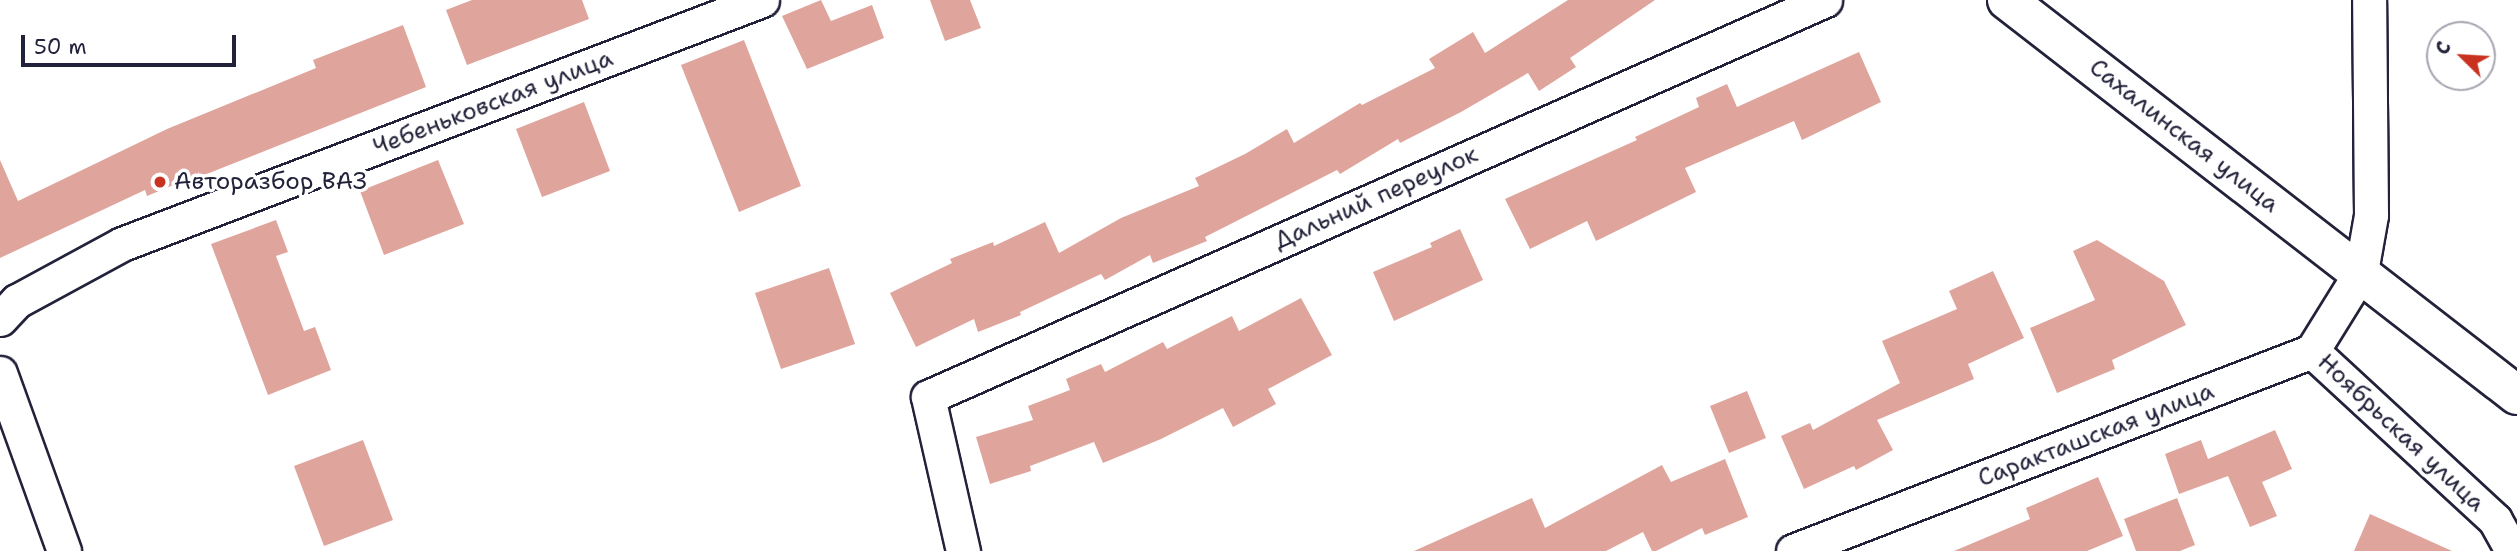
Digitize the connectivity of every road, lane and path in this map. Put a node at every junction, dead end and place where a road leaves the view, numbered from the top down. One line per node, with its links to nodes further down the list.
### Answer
1 (762, 0): 6 (street, Чебеньковская улица)
2 (1825, 0): 11 (street, Дальний переулок)
3 (2007, 0): 5 (main road, Сахалинская улица)
4 (2370, 0): 5 (street)
5 (2361, 272): 7 (street); 9 (main road, Сахалинская улица)
6 (0, 319)
7 (2312, 351): 12 (street, Саракташская улица); 13 (street, Ноябрьская улица)
8 (0, 373): 10 (street)
9 (2517, 395)
10 (64, 551)
11 (963, 551)
12 (1794, 551)
13 (2512, 551)

